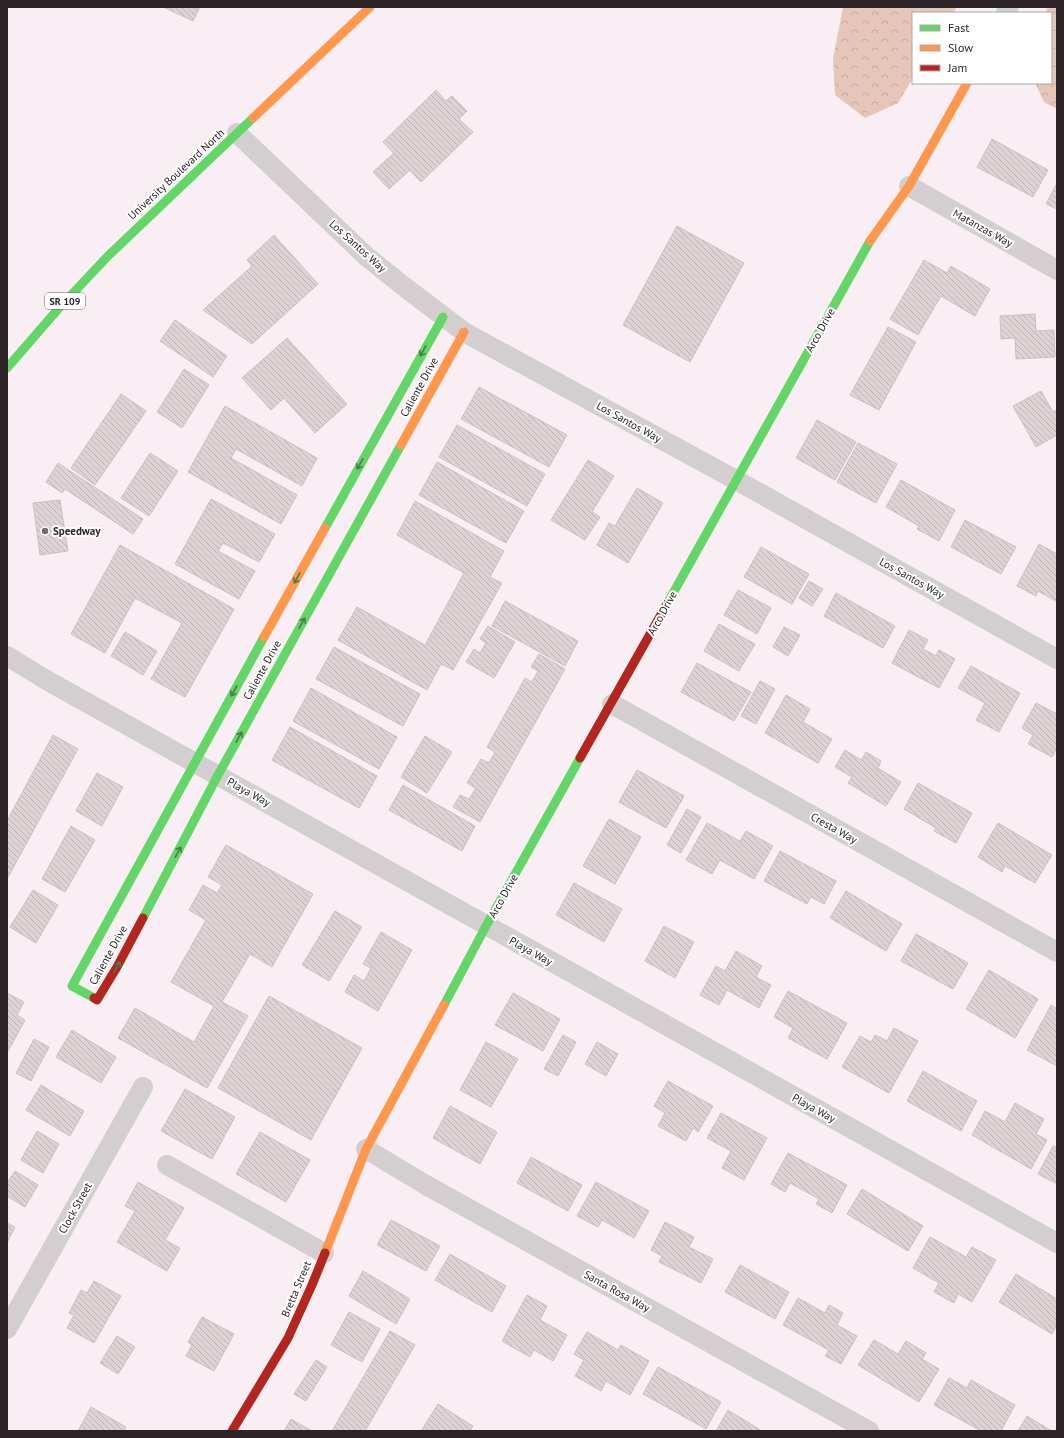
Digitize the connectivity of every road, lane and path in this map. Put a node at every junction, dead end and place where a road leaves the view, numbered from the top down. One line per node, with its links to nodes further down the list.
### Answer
1 (370, 7): 3 (street, University Boulevard North / SR 109)
2 (966, 84): 4 (street, Arco Drive)
3 (237, 133): 6 (street, Los Santos Way); 8 (street, University Boulevard North / SR 109)
4 (909, 186): 5 (street, Matanzas Way); 10 (street, Arco Drive)
5 (1057, 270)
6 (442, 317): 7 (street, Los Santos Way); 9 (street, Caliente Drive, one-way to 9)
7 (464, 332): 10 (street, Los Santos Way); 11 (street, Caliente Drive)
8 (7, 368)
9 (353, 477): 11 (street); 15 (street, Caliente Drive, one-way to 15)
10 (736, 480): 13 (street, Los Santos Way); 14 (street, Arco Drive)
11 (376, 490): 16 (street, Caliente Drive, one-way to 11)
12 (7, 656): 15 (street, Playa Way)
13 (1057, 659)
14 (612, 704): 17 (street, Arco Drive); 18 (street, Cresta Way)
15 (195, 762): 16 (street, Playa Way); 16 (street, Caliente Drive, one-way to 16)
16 (218, 775): 17 (street, Playa Way)
17 (486, 926): 20 (street, Arco Drive); 22 (street, Playa Way)
18 (1057, 952)
19 (143, 1087): 24 (street, Clock Street)
20 (366, 1149): 23 (street, Bretta Street); 26 (street, Santa Rosa Way)
21 (166, 1165): 23 (street)
22 (1057, 1243)
23 (324, 1253): 25 (street, Bretta Street)
24 (7, 1329)
25 (232, 1431)
26 (869, 1431)

